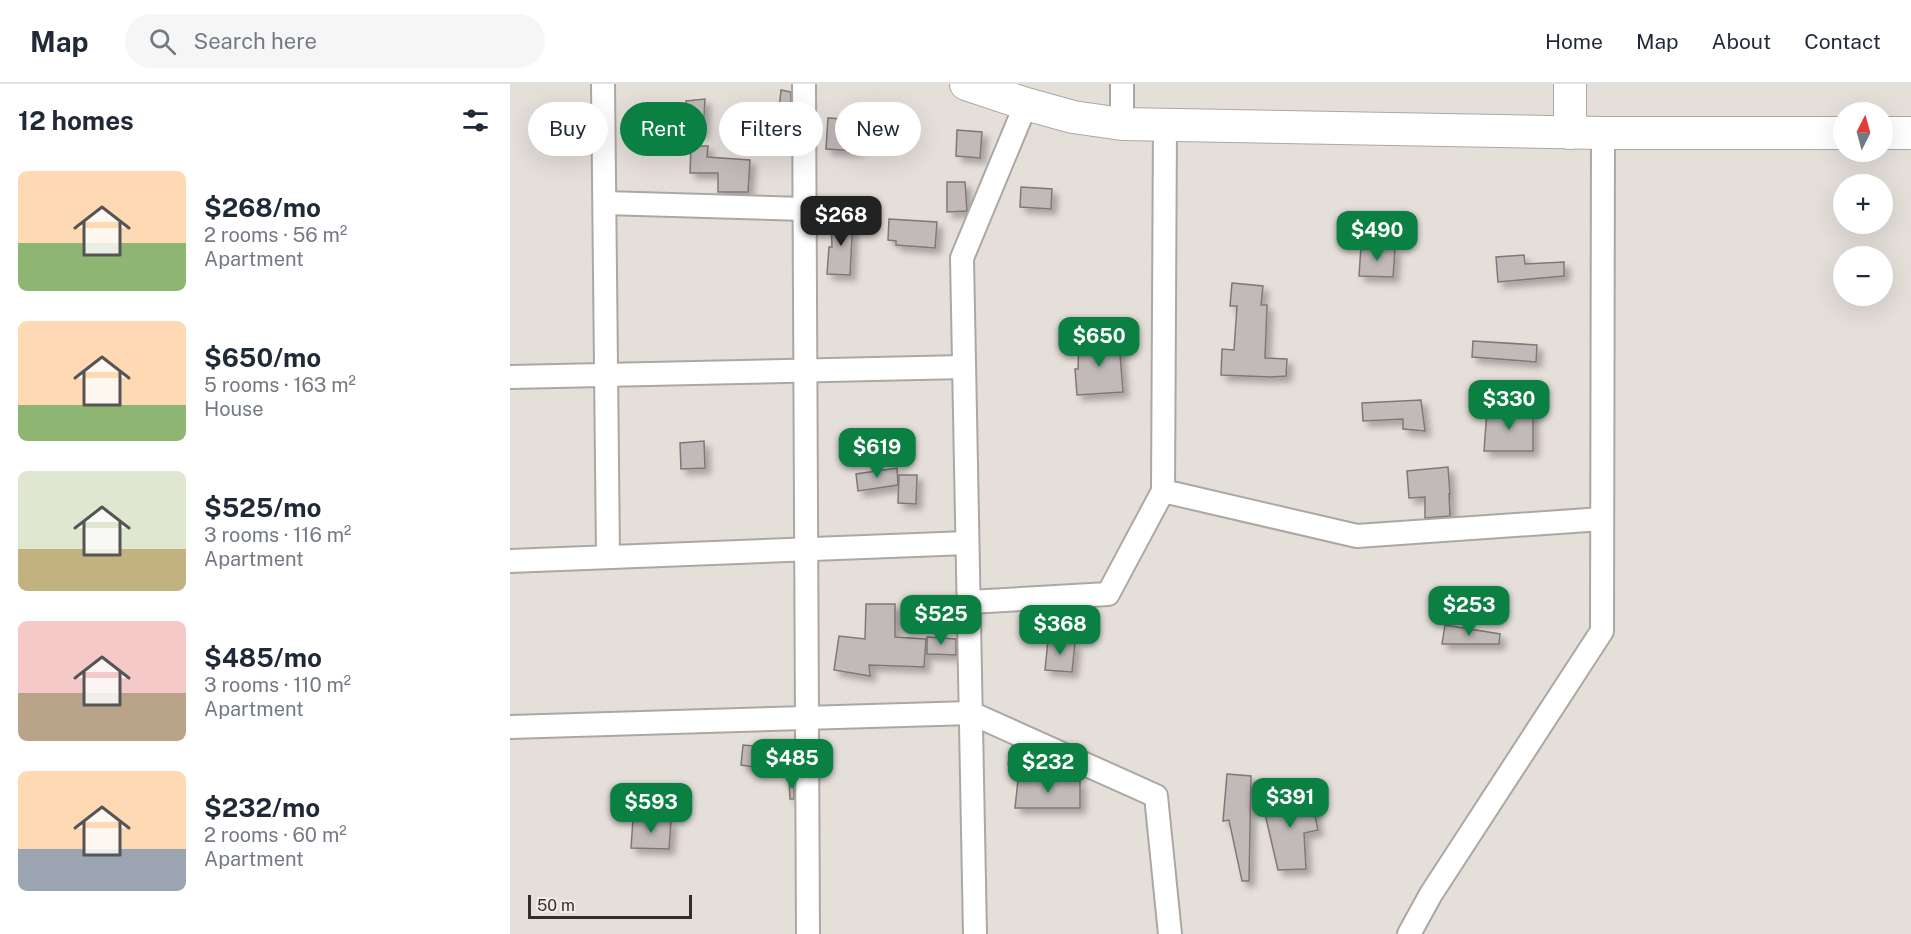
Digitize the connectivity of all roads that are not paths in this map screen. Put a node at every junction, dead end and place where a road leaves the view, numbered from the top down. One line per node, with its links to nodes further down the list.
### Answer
1 (603, 84): 14 (street)
2 (804, 84): 15 (street)
3 (966, 84): 6 (main road)
4 (1122, 84): 7 (street)
5 (1570, 84): 9 (main road)
6 (1026, 104): 7 (main road); 16 (street)
7 (1122, 124): 8 (main road)
8 (1165, 125): 9 (main road); 20 (street)
9 (1570, 132): 10 (main road)
10 (1603, 133): 11 (main road); 21 (street)
11 (1833, 133)
12 (1893, 133): 13 (main road)
13 (1911, 133)
14 (604, 203): 15 (street); 18 (street)
15 (805, 209): 17 (street)
16 (964, 367): 17 (street); 22 (street)
17 (806, 371): 18 (street); 23 (street)
18 (607, 375): 19 (street); 24 (street)
19 (510, 377)
20 (1163, 491): 21 (street); 26 (street)
21 (1602, 519): 33 (street)
22 (967, 543): 23 (street); 26 (street)
23 (806, 550): 24 (street); 28 (street)
24 (608, 557): 25 (street)
25 (510, 561)
26 (969, 602): 27 (street)
27 (971, 713): 28 (street); 31 (street); 32 (street)
28 (807, 718): 29 (street); 30 (street)
29 (510, 727)
30 (808, 934)
31 (975, 934)
32 (1170, 934)
33 (1410, 934)

